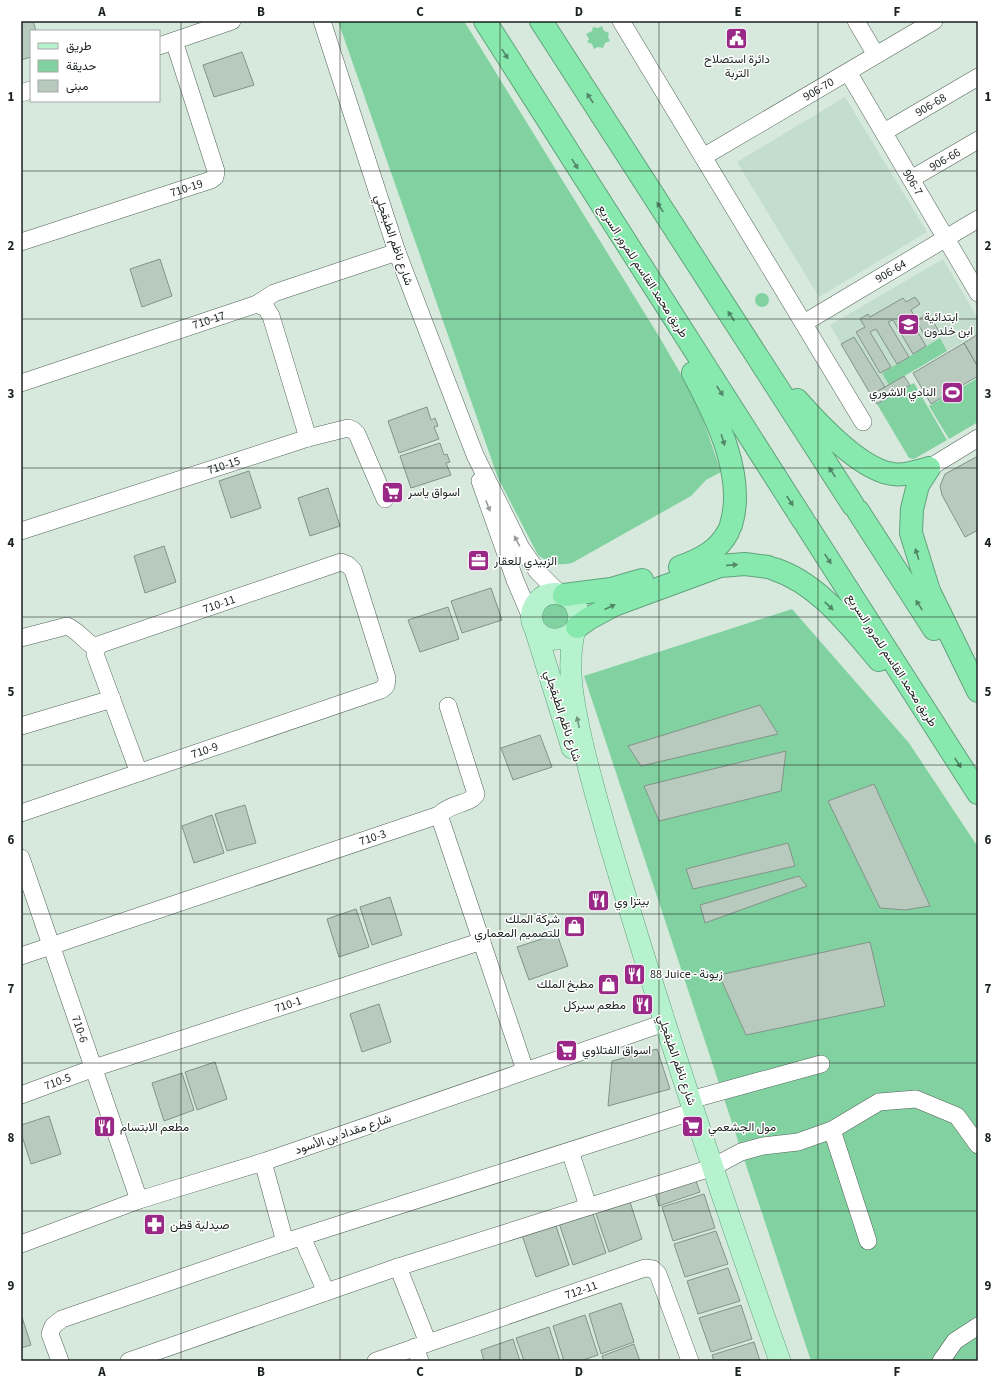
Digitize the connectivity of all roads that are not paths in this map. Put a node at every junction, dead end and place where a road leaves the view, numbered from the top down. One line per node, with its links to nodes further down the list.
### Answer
1 (232, 21): 8 (street)
2 (322, 21): 22 (street, شارع ناظم الطبقجلي)
3 (484, 21): 21 (highway, طريق محمد القاسم للمرور السريع, one-way to 21)
4 (540, 21): 26 (highway, one-way to 4)
5 (620, 21): 16 (street)
6 (856, 21): 11 (street)
7 (934, 21): 9 (street, 906-70)
8 (200, 26): 10 (street)
9 (916, 26): 11 (street, 906-70)
10 (167, 43): 20 (street, 710-19)
11 (876, 55): 12 (street, 906-70)
12 (848, 72): 14 (street, 906-7); 16 (street, 906-70)
13 (978, 77): 14 (street, 906-68)
14 (884, 132): 17 (street, 906-7)
15 (978, 140): 17 (street, 906-66)
16 (703, 157): 25 (street)
17 (912, 179): 19 (street, 906-7)
18 (978, 219): 19 (street, 906-64)
19 (946, 238): 23 (street, 906-7); 25 (street, 906-64)
20 (21, 242)
21 (625, 242): 35 (highway, one-way to 35); 46 (highway, طريق محمد القاسم للمرور السريع, one-way to 46)
22 (397, 252): 24 (street, 710-17); 31 (street, شارع ناظم الطبقجلي)
23 (978, 293)
24 (257, 304): 27 (street, 710-17); 29 (street)
25 (804, 323): 28 (street)
26 (744, 336): 32 (highway); 42 (highway, one-way to 26)
27 (21, 383)
28 (862, 422)
29 (308, 438): 33 (street, 710-15); 34 (street, 710-15)
30 (978, 438): 32 (street)
31 (475, 455): 35 (street, one-way to 31); 36 (street, one-way to 36)
32 (929, 468): 41 (highway, one-way to 32)
33 (385, 499)
34 (21, 531)
35 (562, 594): 36 (main road); 37 (main road)
36 (533, 624): 37 (main road); 49 (main road, شارع ناظم الطبقجلي)
37 (575, 629): 46 (highway, one-way to 46); 49 (main road, شارع ناظم الطبقجلي, one-way to 37)
38 (21, 638): 39 (street)
39 (96, 648): 40 (street, 710-11); 43 (street)
40 (386, 686): 47 (street, 710-9)
41 (978, 692)
42 (978, 697)
43 (112, 699): 45 (street); 47 (street)
44 (448, 706): 51 (street, 710-3)
45 (21, 726)
46 (944, 740): 48 (highway, طريق محمد القاسم للمرور السريع, one-way to 48)
47 (139, 773): 50 (street, 710-9)
48 (978, 793)
49 (597, 801): 56 (main road, شارع ناظم الطبقجلي)
50 (21, 813)
51 (439, 815): 53 (street); 54 (street, 710-3)
52 (21, 858): 54 (street, 710-6)
53 (482, 941): 58 (street, 710-1); 59 (street)
54 (51, 945): 55 (street, 710-3); 58 (street, 710-6)
55 (21, 956)
56 (664, 1023): 59 (street, شارع مقداد بن الأسود); 61 (main road, شارع ناظم الطبقجلي)
57 (821, 1064): 61 (street)
58 (94, 1068): 60 (street, 710-5); 67 (street, 710-6)
59 (525, 1070): 65 (street, شارع مقداد بن الأسود)
60 (21, 1095)
61 (692, 1106): 64 (street); 66 (main road, شارع ناظم الطبقجلي)
62 (832, 1130): 63 (street); 66 (street); 70 (street)
63 (978, 1145)
64 (570, 1151): 68 (street); 69 (street)
65 (263, 1162): 67 (street, شارع مقداد بن الأسود); 71 (street)
66 (712, 1168): 68 (street); 81 (main road, شارع ناظم الطبقجلي)
67 (139, 1200): 72 (street, شارع مقداد بن الأسود)
68 (588, 1206): 73 (street)
69 (302, 1237): 71 (street); 74 (street)
70 (868, 1241)
71 (285, 1242): 77 (street)
72 (21, 1244)
73 (398, 1267): 74 (street); 76 (street)
74 (326, 1292): 78 (street)
75 (978, 1326): 82 (street)
76 (421, 1350): 79 (street, 712-11); 80 (street, 712-11)
77 (60, 1361)
78 (129, 1361)
79 (376, 1361)
80 (690, 1361)
81 (780, 1361)
82 (941, 1361)

